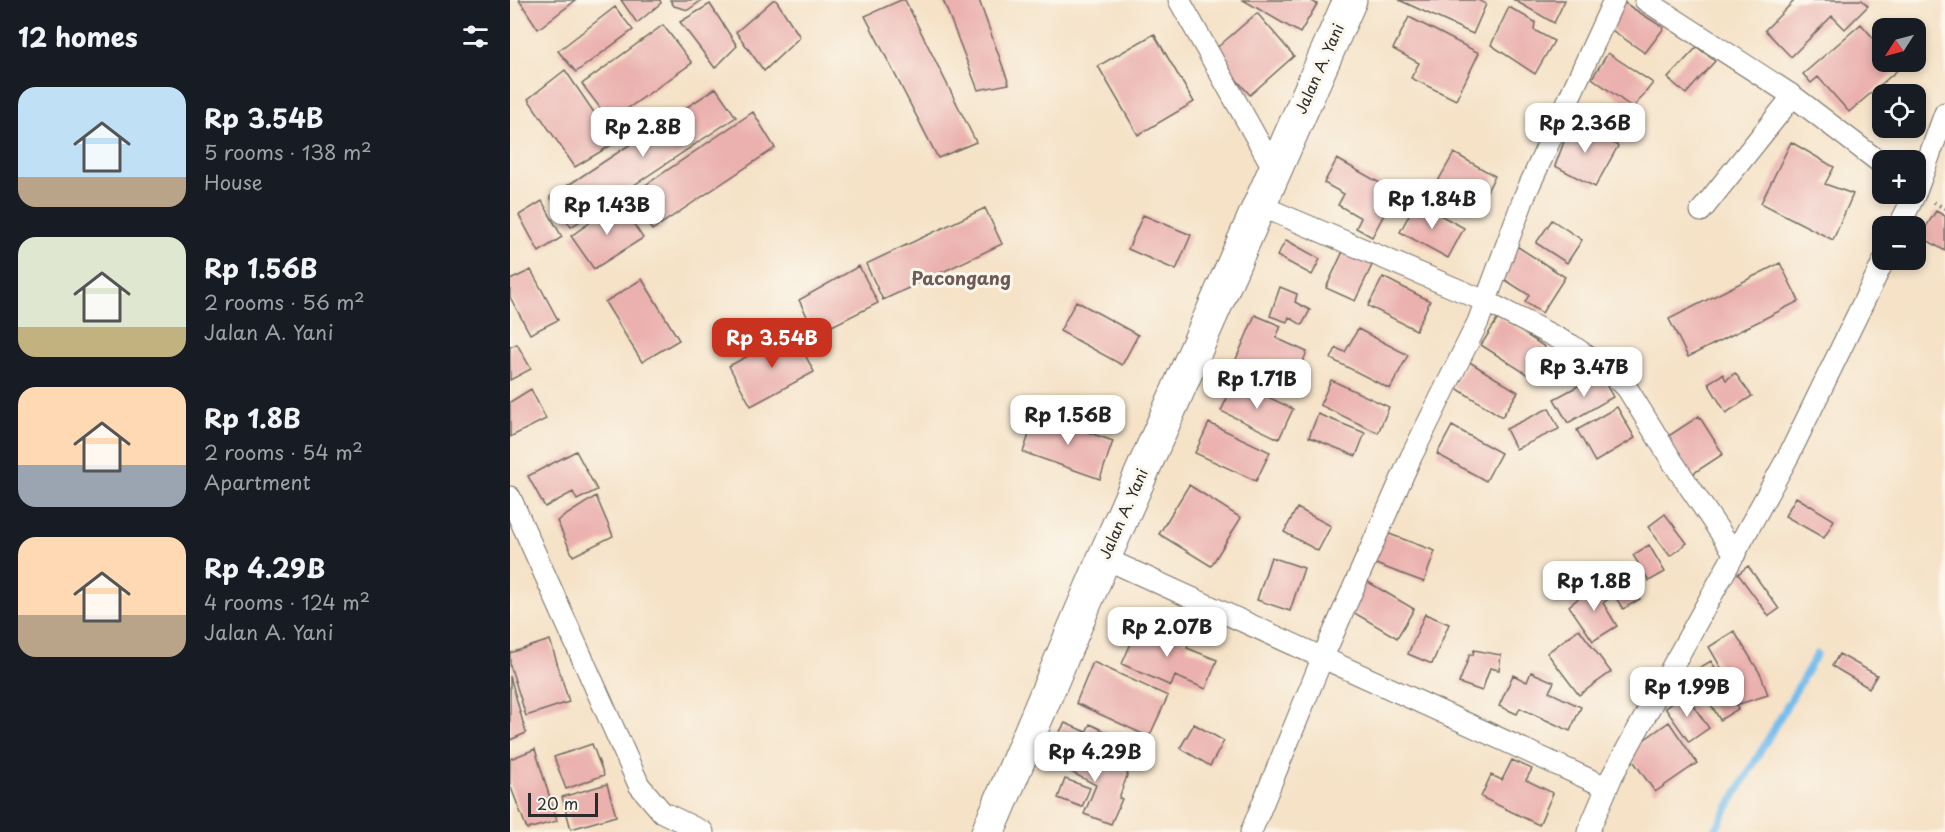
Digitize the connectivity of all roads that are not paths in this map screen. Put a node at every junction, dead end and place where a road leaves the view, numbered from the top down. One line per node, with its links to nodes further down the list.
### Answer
1 (1179, 0): 9 (street)
2 (1350, 0): 9 (highway, Jalan A. Yani)
3 (1614, 0): 13 (street)
4 (1645, 0): 5 (street)
5 (1793, 96): 7 (street); 11 (street)
6 (1945, 113): 8 (street)
7 (1872, 156)
8 (1926, 164)
9 (1275, 171): 10 (highway, Jalan A. Yani)
10 (1261, 206): 13 (street); 16 (highway, Jalan A. Yani)
11 (1701, 211)
12 (1879, 270): 15 (street)
13 (1485, 301): 15 (street); 17 (street)
14 (510, 496): 19 (street)
15 (1735, 554): 18 (street)
16 (1104, 558): 17 (street); 20 (highway, Jalan A. Yani)
17 (1322, 659): 18 (street); 21 (street)
18 (1606, 787): 22 (street)
19 (703, 832)
20 (987, 832)
21 (1251, 832)
22 (1588, 832)

